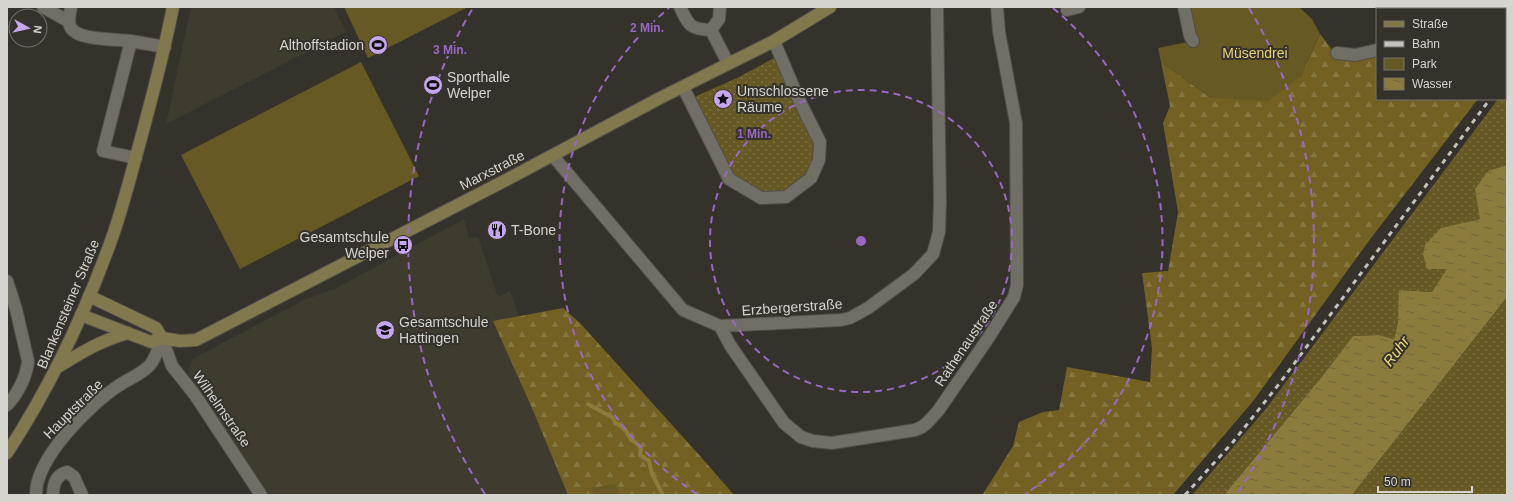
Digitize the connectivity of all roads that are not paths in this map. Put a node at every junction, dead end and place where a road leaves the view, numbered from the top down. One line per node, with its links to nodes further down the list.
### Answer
1 (43, 7): 12 (street)
2 (71, 7): 12 (street)
3 (173, 7): 17 (street, Blankensteiner Straße)
4 (680, 7): 13 (street)
5 (720, 7): 13 (street)
6 (830, 7): 15 (street, Marxstraße)
7 (937, 7): 27 (street, Erzbergerstraße)
8 (997, 7): 27 (street, Rathenaustraße)
9 (1079, 7): 11 (street)
10 (1184, 7): 16 (street)
11 (1067, 10)
12 (68, 21): 14 (street)
13 (711, 30): 20 (street)
14 (131, 41): 17 (street); 23 (street)
15 (774, 41): 20 (street, Marxstraße); 21 (street)
16 (1193, 41)
17 (165, 47): 23 (street, Blankensteiner Straße)
18 (1376, 50): 19 (street)
19 (1337, 53)
20 (728, 63): 21 (street, Marxstraße)
21 (683, 87): 22 (street, Marxstraße)
22 (553, 156): 27 (street, Erzbergerstraße); 29 (street, Marxstraße)
23 (136, 158): 25 (street, Blankensteiner Straße)
24 (7, 281): 31 (street)
25 (89, 296): 26 (street, Blankensteiner Straße); 29 (street)
26 (81, 315): 28 (street, Marxstraße); 30 (street, Blankensteiner Straße)
27 (720, 326)
28 (128, 333): 29 (street, Marxstraße); 30 (street)
29 (162, 338): 33 (street, Hauptstraße); 36 (street, Wilhelmstraße)
30 (58, 367): 32 (street, Blankensteiner Straße)
31 (7, 405)
32 (7, 453)
33 (36, 495)
34 (53, 495): 35 (street)
35 (82, 495)
36 (261, 495)

